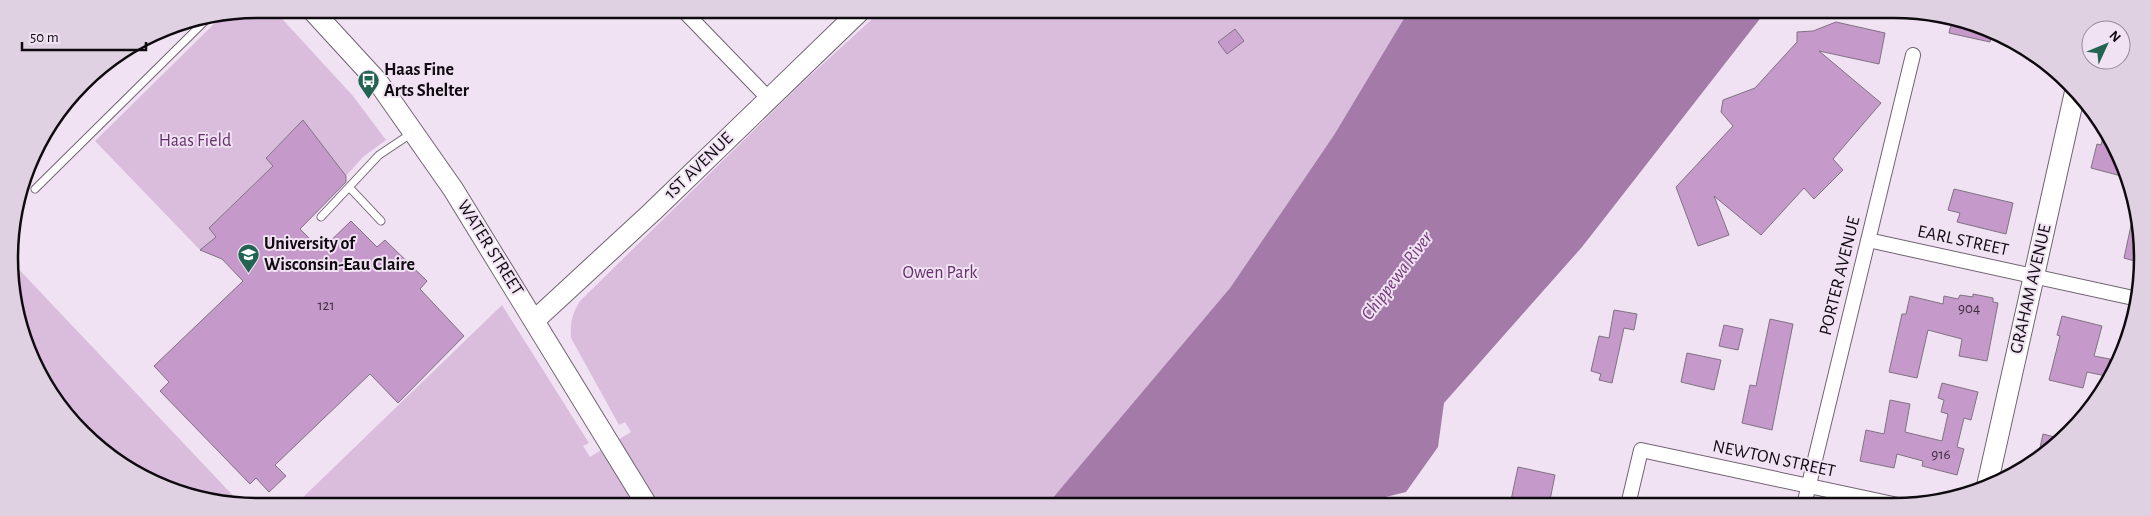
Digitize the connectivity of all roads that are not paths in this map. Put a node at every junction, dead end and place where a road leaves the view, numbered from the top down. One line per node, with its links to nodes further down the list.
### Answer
1 (319, 18): 8 (street, WATER STREET)
2 (693, 18): 6 (street)
3 (853, 18): 6 (street, 1ST AVENUE)
4 (201, 25): 10 (lane)
5 (1913, 56): 13 (street, PORTER AVENUE)
6 (768, 98): 16 (street, 1ST AVENUE)
7 (2074, 99): 14 (street, GRAHAM AVENUE)
8 (415, 132): 9 (lane); 16 (street, WATER STREET)
9 (350, 187): 11 (lane); 12 (lane)
10 (35, 189)
11 (321, 217)
12 (381, 221)
13 (1868, 240): 14 (street, EARL STREET); 18 (street, PORTER AVENUE)
14 (2034, 276): 15 (street, EARL STREET); 17 (street, GRAHAM AVENUE)
15 (2130, 297)
16 (535, 320): 19 (street, WATER STREET)
17 (1989, 478)
18 (1808, 486): 20 (street, NEWTON STREET); 21 (street, PORTER AVENUE); 22 (street, NEWTON STREET)
19 (642, 498)
20 (1630, 498)
21 (1805, 498)
22 (1865, 498)

